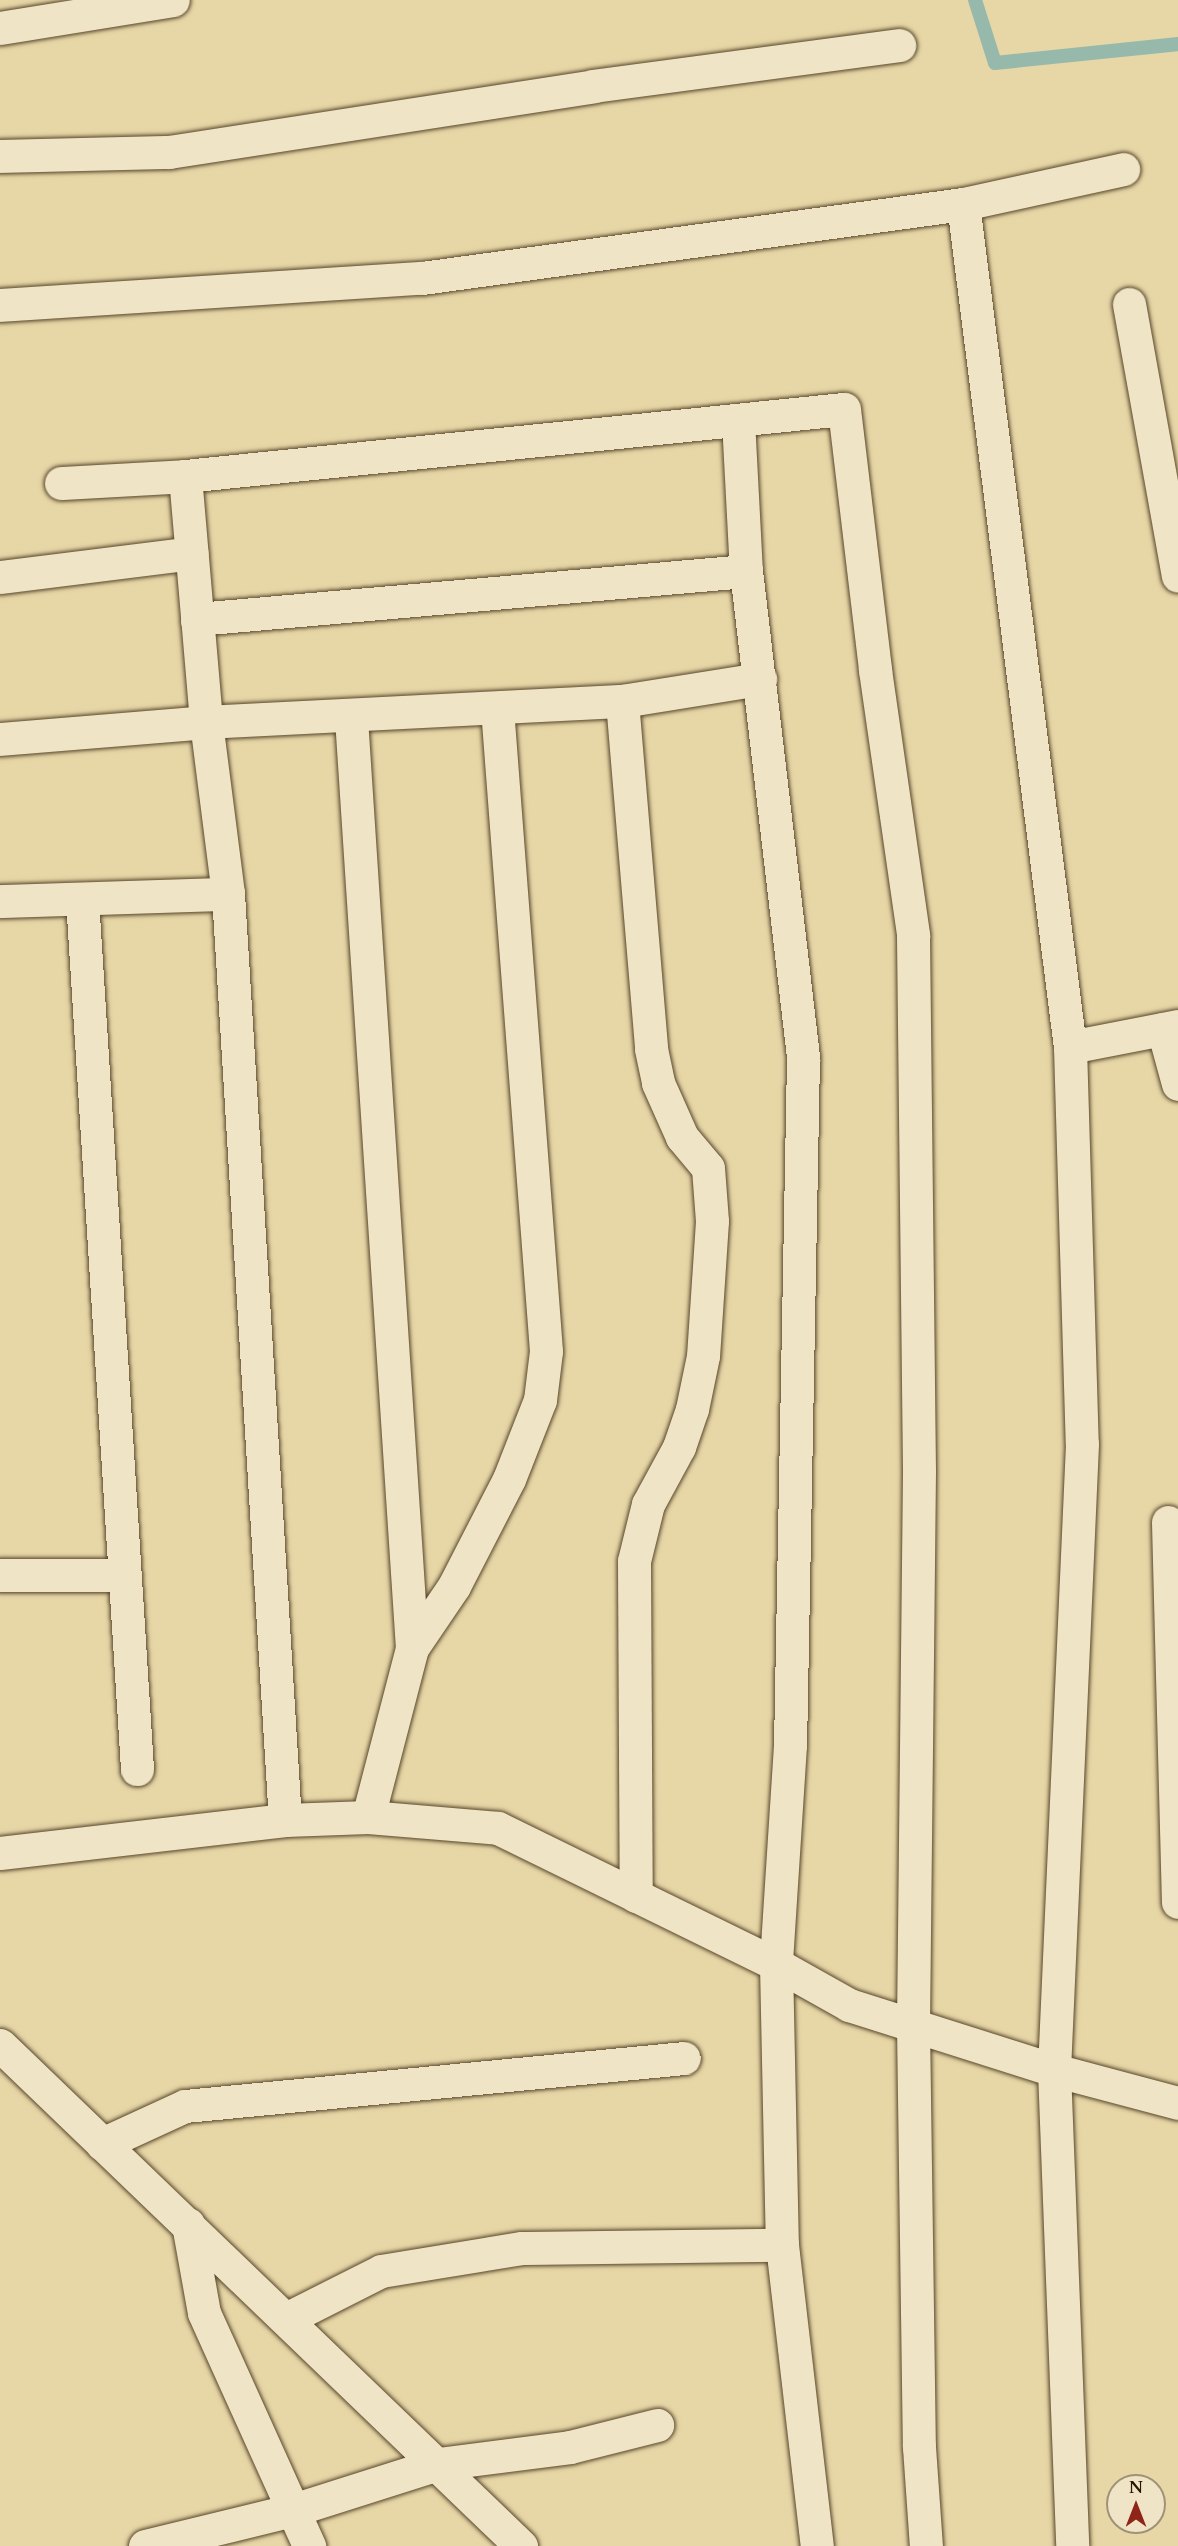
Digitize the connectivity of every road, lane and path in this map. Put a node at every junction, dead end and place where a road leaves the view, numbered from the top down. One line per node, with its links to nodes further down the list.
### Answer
1 (172, 0): 2 (street)
2 (0, 28)
3 (899, 45): 4 (street)
4 (0, 156)
5 (1123, 169): 6 (street)
6 (963, 204): 7 (street); 27 (street)
7 (0, 304)
8 (1129, 304): 14 (street)
9 (738, 420): 10 (street); 13 (street); 40 (street)
10 (186, 476): 11 (street); 12 (street)
11 (61, 483)
12 (192, 554): 15 (street); 16 (street)
13 (746, 571): 16 (street); 17 (street)
14 (1178, 576)
15 (0, 577)
16 (197, 619): 21 (street)
17 (760, 679): 18 (street); 39 (street)
18 (622, 701): 19 (street); 37 (street)
19 (497, 708): 20 (street); 32 (street)
20 (351, 718): 21 (street); 32 (street)
21 (206, 722): 22 (street); 23 (street)
22 (0, 739)
23 (228, 894): 24 (street); 35 (street)
24 (82, 899): 25 (street); 31 (street)
25 (0, 901)
26 (1171, 1027): 27 (street); 28 (street)
27 (1070, 1047): 43 (street)
28 (1178, 1084)
29 (1168, 1522): 38 (street)
30 (0, 1575): 31 (street)
31 (124, 1575): 33 (street)
32 (412, 1648): 34 (street)
33 (137, 1770)
34 (368, 1818): 35 (street); 37 (street)
35 (285, 1820): 36 (street)
36 (0, 1853)
37 (636, 1896): 39 (street)
38 (1178, 1902)
39 (776, 1964): 40 (street); 47 (street)
40 (913, 2025): 43 (street); 56 (street)
41 (0, 2045): 45 (street)
42 (684, 2058): 45 (street)
43 (1054, 2070): 44 (street); 57 (street)
44 (1178, 2103)
45 (102, 2144): 46 (street)
46 (188, 2224): 48 (street); 51 (street)
47 (782, 2245): 48 (street); 55 (street)
48 (288, 2318): 50 (street)
49 (657, 2425): 50 (street)
50 (438, 2464): 51 (street); 54 (street)
51 (293, 2510): 52 (street); 53 (street)
52 (145, 2546)
53 (309, 2546)
54 (521, 2546)
55 (817, 2546)
56 (926, 2546)
57 (1072, 2546)

